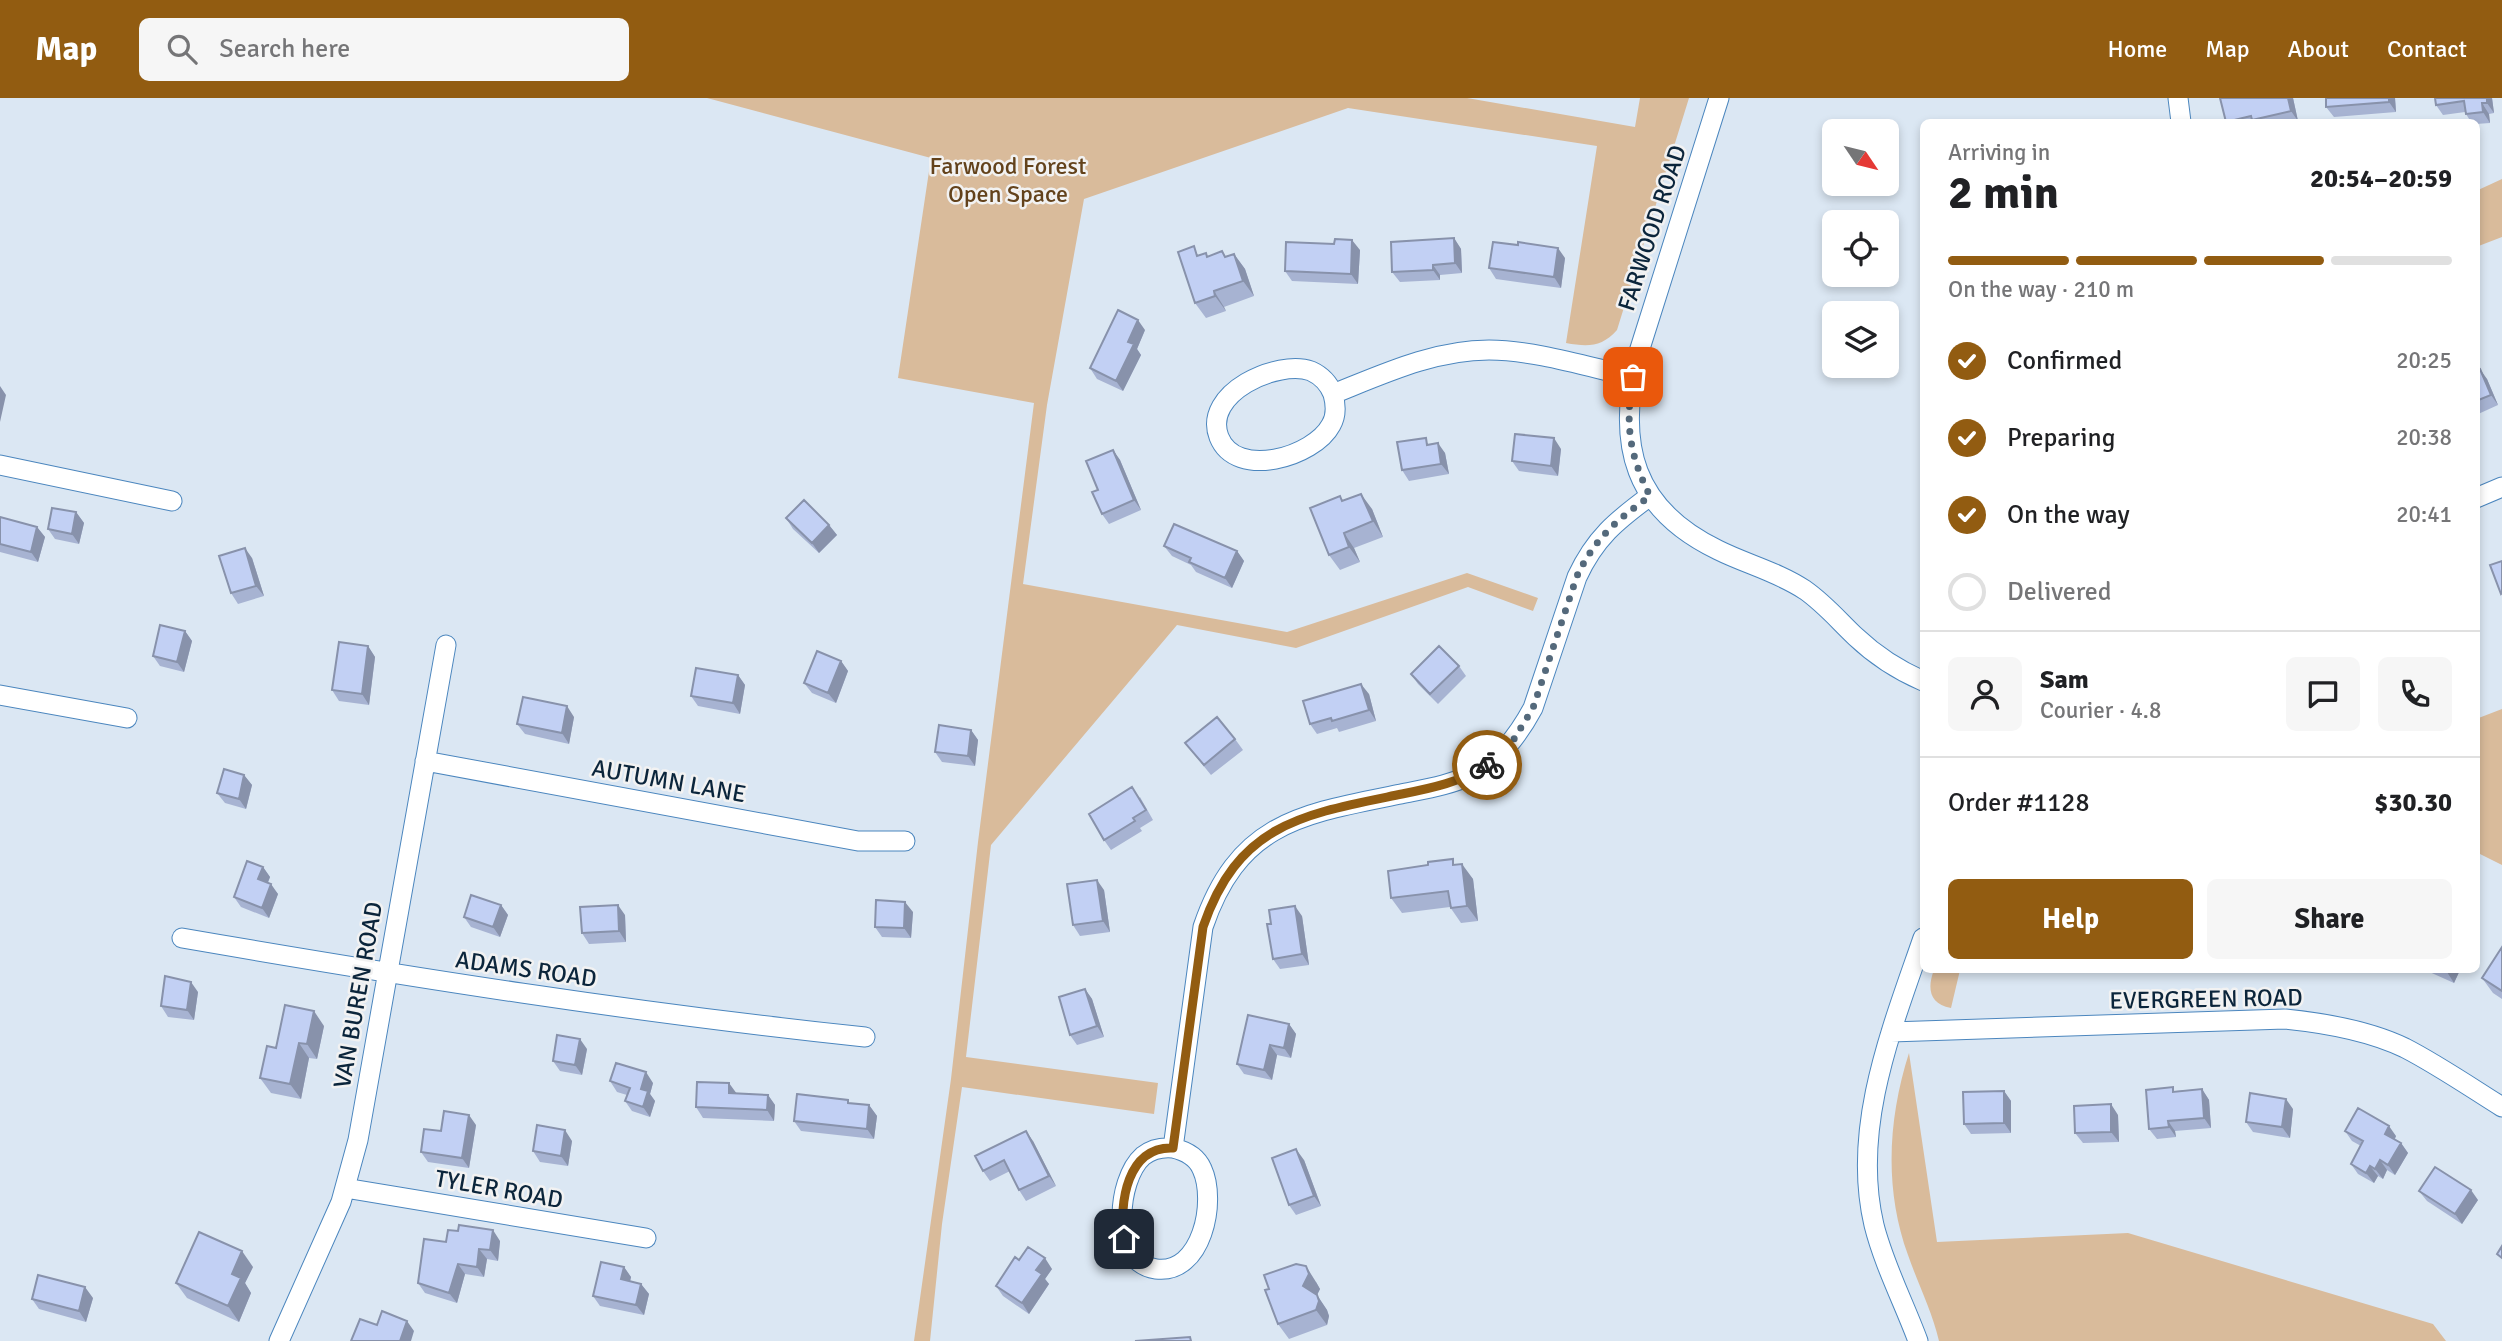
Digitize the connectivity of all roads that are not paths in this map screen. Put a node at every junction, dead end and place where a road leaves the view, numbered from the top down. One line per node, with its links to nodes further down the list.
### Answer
1 (1719, 98): 4 (street, FARWOOD ROAD)
2 (2178, 98): 3 (street)
3 (2181, 119)
4 (1633, 377): 5 (street); 8 (street, FARWOOD ROAD)
5 (1333, 394): 5 (street)
6 (0, 465): 10 (street)
7 (2502, 488): 9 (street)
8 (1650, 496): 12 (street, FARWOOD ROAD); 23 (street)
9 (2480, 496)
10 (172, 501)
11 (446, 645): 15 (street, VAN BUREN ROAD)
12 (1920, 679)
13 (0, 695): 14 (street)
14 (127, 718)
15 (425, 761): 16 (street, AUTUMN LANE); 19 (street, VAN BUREN ROAD)
16 (905, 841)
17 (182, 938): 19 (street, ADAMS ROAD)
18 (1920, 947): 20 (street)
19 (387, 974): 21 (street, ADAMS ROAD); 24 (street, VAN BUREN ROAD)
20 (1891, 1032): 22 (street, EVERGREEN ROAD); 27 (street)
21 (865, 1037)
22 (2502, 1107)
23 (1173, 1148): 23 (street)
24 (345, 1188): 25 (street, TYLER ROAD); 26 (street, VAN BUREN ROAD)
25 (646, 1238)
26 (279, 1341)
27 (1918, 1341)

